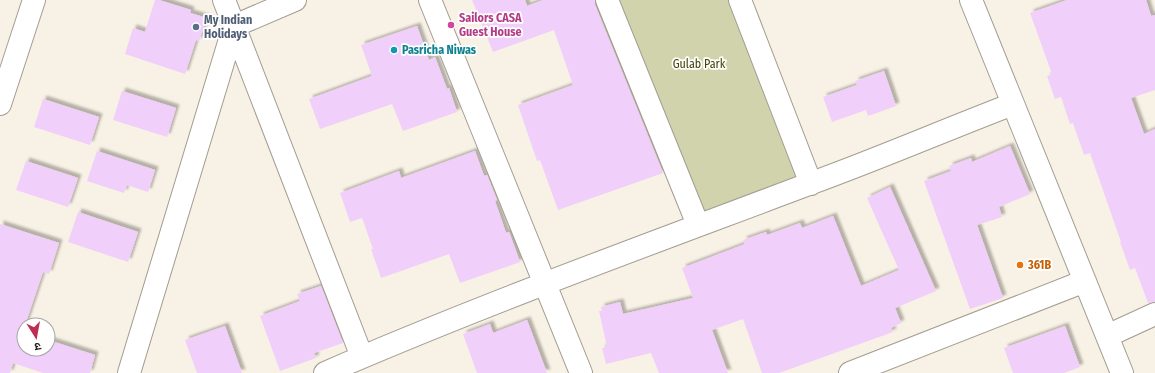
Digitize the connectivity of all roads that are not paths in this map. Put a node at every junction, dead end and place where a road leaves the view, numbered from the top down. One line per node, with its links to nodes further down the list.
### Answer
1 (34, 0): 9 (street)
2 (224, 0): 8 (street)
3 (295, 0): 8 (street)
4 (430, 0): 14 (street)
5 (607, 0): 12 (street)
6 (740, 0): 11 (street)
7 (971, 0): 10 (street)
8 (234, 26): 17 (street); 19 (street)
9 (0, 104)
10 (1013, 104): 11 (street); 13 (street)
11 (811, 184): 12 (street)
12 (698, 225): 14 (street)
13 (1084, 281): 16 (street); 18 (street)
14 (546, 284): 17 (street); 21 (street)
15 (1155, 314): 16 (street)
16 (1107, 336): 22 (street)
17 (362, 357): 20 (street)
18 (854, 372)
19 (129, 373)
20 (326, 373)
21 (581, 373)
22 (1122, 373)

